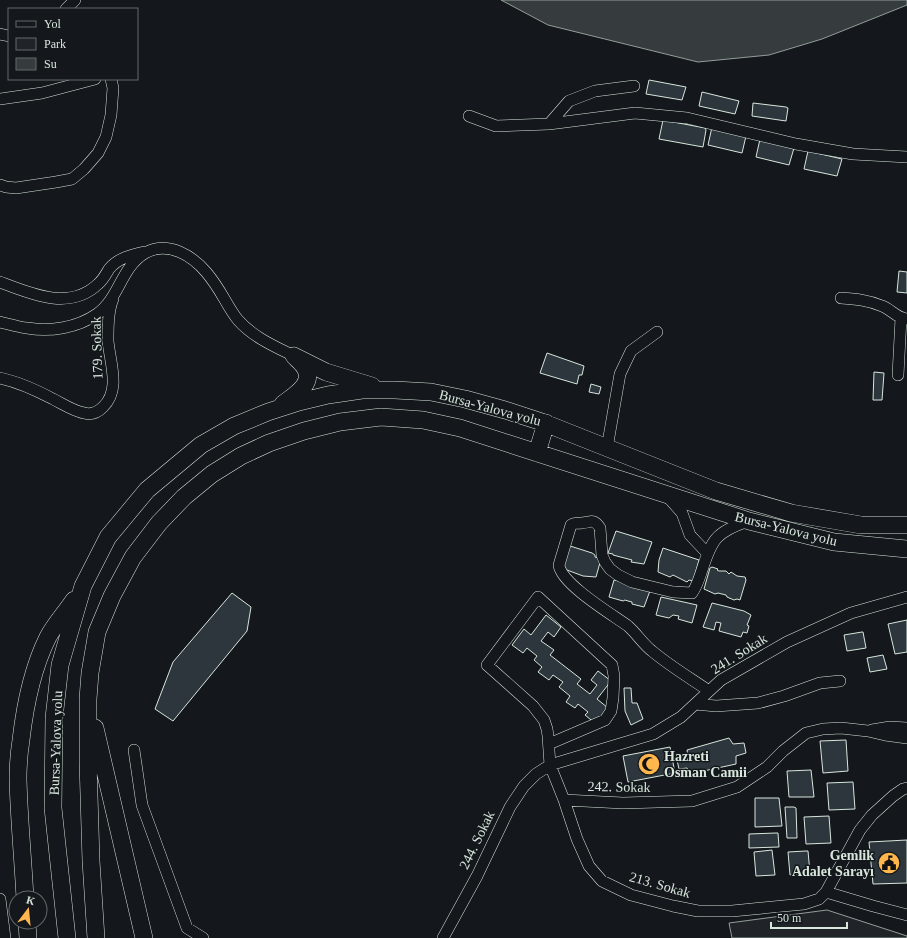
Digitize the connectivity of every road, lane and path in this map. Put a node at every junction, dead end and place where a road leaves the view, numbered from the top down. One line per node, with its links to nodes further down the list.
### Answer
1 (74, 0): 2 (street)
2 (67, 8)
3 (91, 80): 6 (street)
4 (111, 80): 10 (street)
5 (634, 86): 8 (street)
6 (0, 99)
7 (469, 116): 8 (street)
8 (549, 124): 9 (street)
9 (907, 157)
10 (0, 185)
11 (151, 250): 12 (street); 13 (street); 18 (street)
12 (0, 282)
13 (116, 292): 16 (street); 20 (street, 179. Sokak)
14 (841, 298): 15 (street)
15 (904, 318): 19 (street)
16 (0, 322)
17 (657, 332): 24 (street)
18 (294, 356): 21 (highway); 22 (highway)
19 (898, 375)
20 (0, 378)
21 (386, 390): 22 (highway, Bursa-Yalova yolu); 23 (highway, Bursa-Yalova yolu)
22 (277, 409): 31 (highway, Bursa-Yalova yolu)
23 (546, 423): 24 (highway, Bursa-Yalova yolu); 25 (highway)
24 (607, 448): 28 (highway, Bursa-Yalova yolu)
25 (537, 452): 26 (highway, Bursa-Yalova yolu); 35 (highway, Bursa-Yalova yolu)
26 (664, 494): 27 (highway, Bursa-Yalova yolu); 30 (street)
27 (749, 521): 29 (highway, Bursa-Yalova yolu); 30 (street)
28 (907, 526)
29 (907, 549)
30 (707, 553): 34 (street)
31 (84, 586): 45 (highway); 50 (highway, Bursa-Yalova yolu)
32 (907, 597): 34 (street, 241. Sokak)
33 (840, 681): 36 (street)
34 (709, 691): 36 (street, 241. Sokak)
35 (88, 699): 51 (highway, Bursa-Yalova yolu); 52 (highway)
36 (695, 704): 42 (street, 241. Sokak)
37 (907, 728): 38 (street, 242. Sokak)
38 (868, 731): 39 (street, 242. Sokak); 44 (street, 242. Sokak)
39 (907, 738)
40 (549, 744): 40 (street, 213. Sokak); 42 (street, 213. Sokak)
41 (134, 750): 53 (street)
42 (550, 765): 44 (street, 213. Sokak); 54 (street, 244. Sokak)
43 (907, 788): 46 (street)
44 (564, 800): 46 (street, 213. Sokak)
45 (25, 890)
46 (826, 892): 48 (street)
47 (0, 899): 49 (street)
48 (907, 915)
49 (5, 938)
50 (67, 938)
51 (96, 938)
52 (144, 938)
53 (203, 938)
54 (443, 938)

